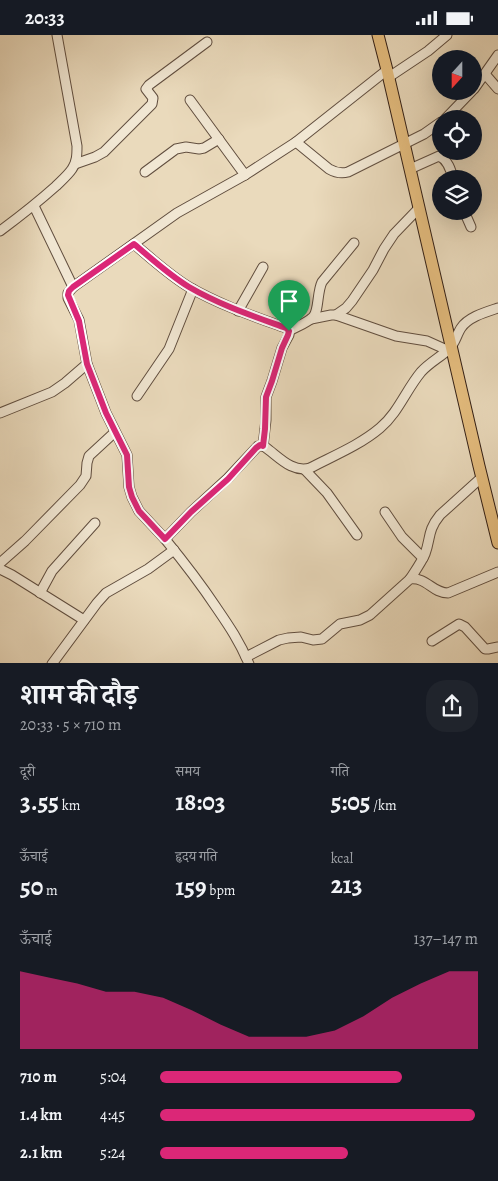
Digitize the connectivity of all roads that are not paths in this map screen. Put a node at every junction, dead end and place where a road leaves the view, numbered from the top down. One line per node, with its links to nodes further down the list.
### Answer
1 (57, 35): 17 (street)
2 (378, 35): 6 (main road)
3 (447, 35): 6 (street)
4 (207, 42): 17 (street)
5 (498, 55): 7 (street)
6 (388, 73): 15 (street); 16 (main road)
7 (486, 74): 8 (street); 9 (street)
8 (482, 79)
9 (498, 89)
10 (190, 100): 14 (street)
11 (463, 100): 12 (street)
12 (454, 110)
13 (432, 130): 16 (street)
14 (219, 139): 20 (street); 21 (street)
15 (296, 142): 16 (street); 21 (street)
16 (404, 144): 18 (main road)
17 (75, 164): 22 (street)
18 (410, 169): 19 (street); 23 (main road)
19 (450, 170)
20 (145, 172)
21 (245, 175): 28 (street)
22 (34, 206): 26 (street); 30 (street)
23 (419, 208): 34 (street); 37 (main road)
24 (468, 220): 25 (street)
25 (471, 227)
26 (0, 231)
27 (354, 243): 35 (street)
28 (134, 244): 30 (street); 31 (street)
29 (263, 267): 33 (street)
30 (73, 287): 38 (street)
31 (193, 289): 33 (street); 39 (street)
32 (498, 309): 37 (street)
33 (238, 311): 36 (street)
34 (336, 315): 35 (street); 37 (street)
35 (311, 319): 36 (street)
36 (289, 331): 42 (street)
37 (449, 349): 43 (street); 44 (main road)
38 (87, 364): 40 (street); 41 (street)
39 (136, 396)
40 (0, 413)
41 (116, 432): 48 (street); 52 (street)
42 (263, 446): 43 (street); 48 (street)
43 (305, 470): 47 (street)
44 (482, 477): 49 (main road); 51 (street)
45 (385, 512): 51 (street)
46 (95, 523): 56 (street)
47 (357, 535)
48 (165, 539): 50 (street)
49 (498, 543)
50 (174, 550): 57 (street); 60 (street)
51 (423, 558): 55 (street)
52 (0, 563)
53 (0, 569): 56 (street)
54 (498, 572): 55 (street)
55 (410, 579): 60 (street)
56 (40, 593): 57 (street)
57 (84, 620): 61 (street)
58 (432, 641): 59 (street)
59 (498, 647)
60 (248, 660)
61 (52, 663)

